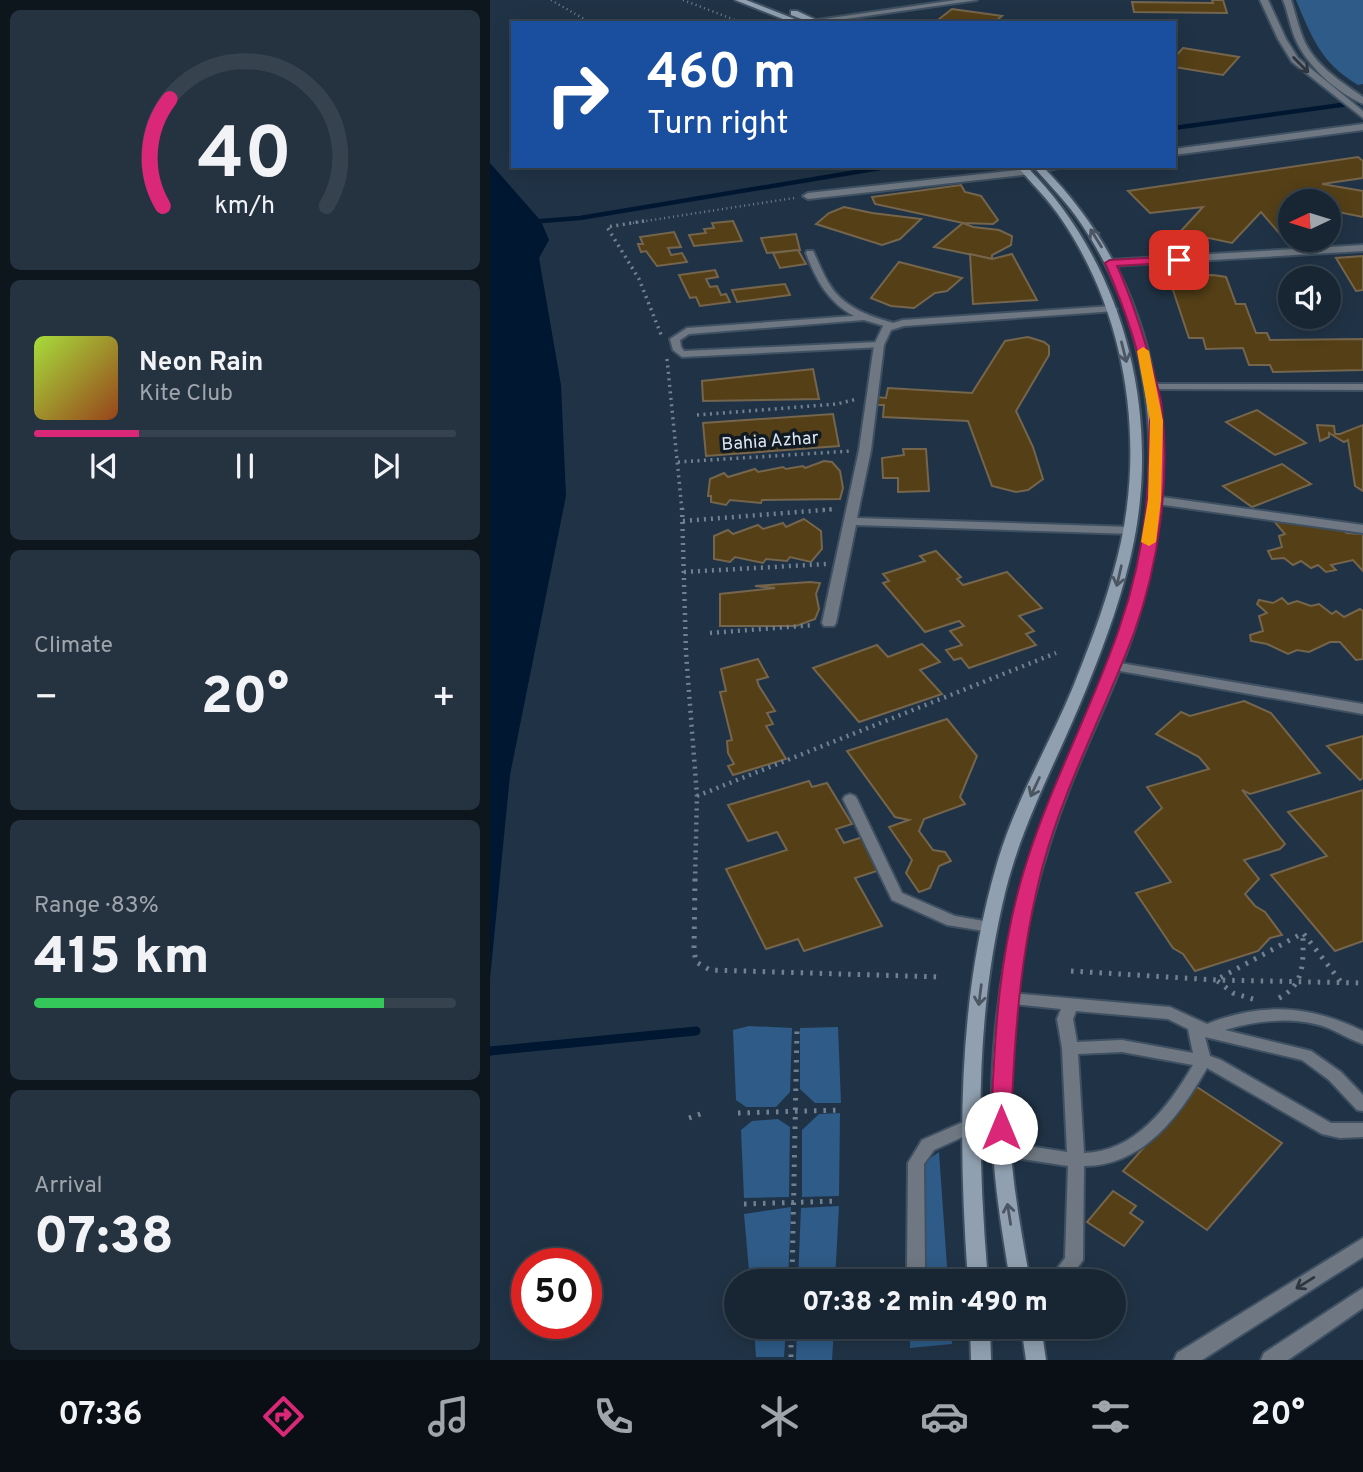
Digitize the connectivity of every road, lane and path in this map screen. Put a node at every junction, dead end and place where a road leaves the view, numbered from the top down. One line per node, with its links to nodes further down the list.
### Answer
1 (551, 0): 8 (path)
2 (683, 0): 9 (path)
3 (739, 0): 10 (main road)
4 (760, 0): 11 (main road)
5 (973, 0): 12 (street)
6 (1264, 0): 14 (street, one-way to 14)
7 (1287, 0): 13 (street)
8 (588, 21)
9 (738, 21)
10 (796, 21)
11 (813, 21)
12 (823, 21)
13 (1363, 101)
14 (1363, 115)
15 (1363, 127): 16 (street)
16 (1176, 152)
17 (1031, 168): 18 (street); 21 (main road, one-way to 17); 22 (main road)
18 (808, 196): 26 (path)
19 (1363, 248): 21 (street)
20 (810, 253): 23 (lane)
21 (1110, 263): 28 (main road)
22 (1112, 309): 24 (street); 38 (main road, one-way to 38)
23 (861, 318): 24 (lane); 25 (lane)
24 (891, 326): 25 (street)
25 (879, 345): 30 (street)
26 (666, 347)
27 (667, 355): 33 (path)
28 (1152, 387): 29 (street); 34 (main road)
29 (1363, 387)
30 (873, 395): 31 (path); 32 (street)
31 (697, 415)
32 (865, 450): 33 (path, Bahia Azhar); 35 (street)
33 (678, 462): 36 (path)
34 (1154, 500): 37 (street); 44 (main road)
35 (851, 514): 36 (path); 38 (street); 39 (street)
36 (683, 522): 40 (path)
37 (1363, 529)
38 (1130, 531): 48 (main road, one-way to 48)
39 (842, 563): 40 (path); 41 (street)
40 (684, 572): 46 (path)
41 (829, 623): 42 (path)
42 (710, 633)
43 (1056, 653): 46 (path)
44 (1114, 666): 45 (street); 56 (main road)
45 (1363, 709)
46 (697, 796): 51 (path)
47 (850, 799): 48 (lane)
48 (990, 927): 69 (main road, one-way to 69)
49 (1303, 933): 52 (path); 53 (path); 54 (path)
50 (1070, 971): 52 (path)
51 (942, 976)
52 (1216, 980): 53 (path); 53 (path)
53 (1301, 981): 54 (path)
54 (1341, 982): 55 (path)
55 (1363, 983)
56 (1009, 999): 57 (lane); 71 (main road)
57 (1071, 1004): 59 (lane); 61 (lane)
58 (797, 1028): 65 (path)
59 (1200, 1029): 60 (lane); 62 (lane); 63 (lane)
60 (1363, 1038)
61 (1070, 1048): 62 (lane); 72 (lane)
62 (1203, 1061): 70 (lane); 72 (lane)
63 (1363, 1105)
64 (840, 1110): 65 (path)
65 (795, 1111): 67 (path); 74 (path)
66 (706, 1112): 68 (path)
67 (738, 1114)
68 (689, 1118)
69 (970, 1126): 77 (lane); 79 (main road)
70 (1363, 1130)
71 (1002, 1149): 72 (lane); 80 (main road, one-way to 71)
72 (1076, 1159): 81 (lane)
73 (839, 1201): 74 (path)
74 (794, 1202): 75 (path); 78 (path)
75 (744, 1204)
76 (1363, 1247): 89 (street, one-way to 89)
77 (916, 1268)
78 (792, 1269)
79 (977, 1269)
80 (1018, 1269)
81 (1067, 1269)
82 (1363, 1297): 90 (street)
83 (791, 1339): 86 (path)
84 (980, 1339): 87 (main road)
85 (1033, 1339): 88 (main road)
86 (791, 1357)
87 (981, 1360)
88 (1036, 1360)
89 (1184, 1360)
90 (1270, 1360)

